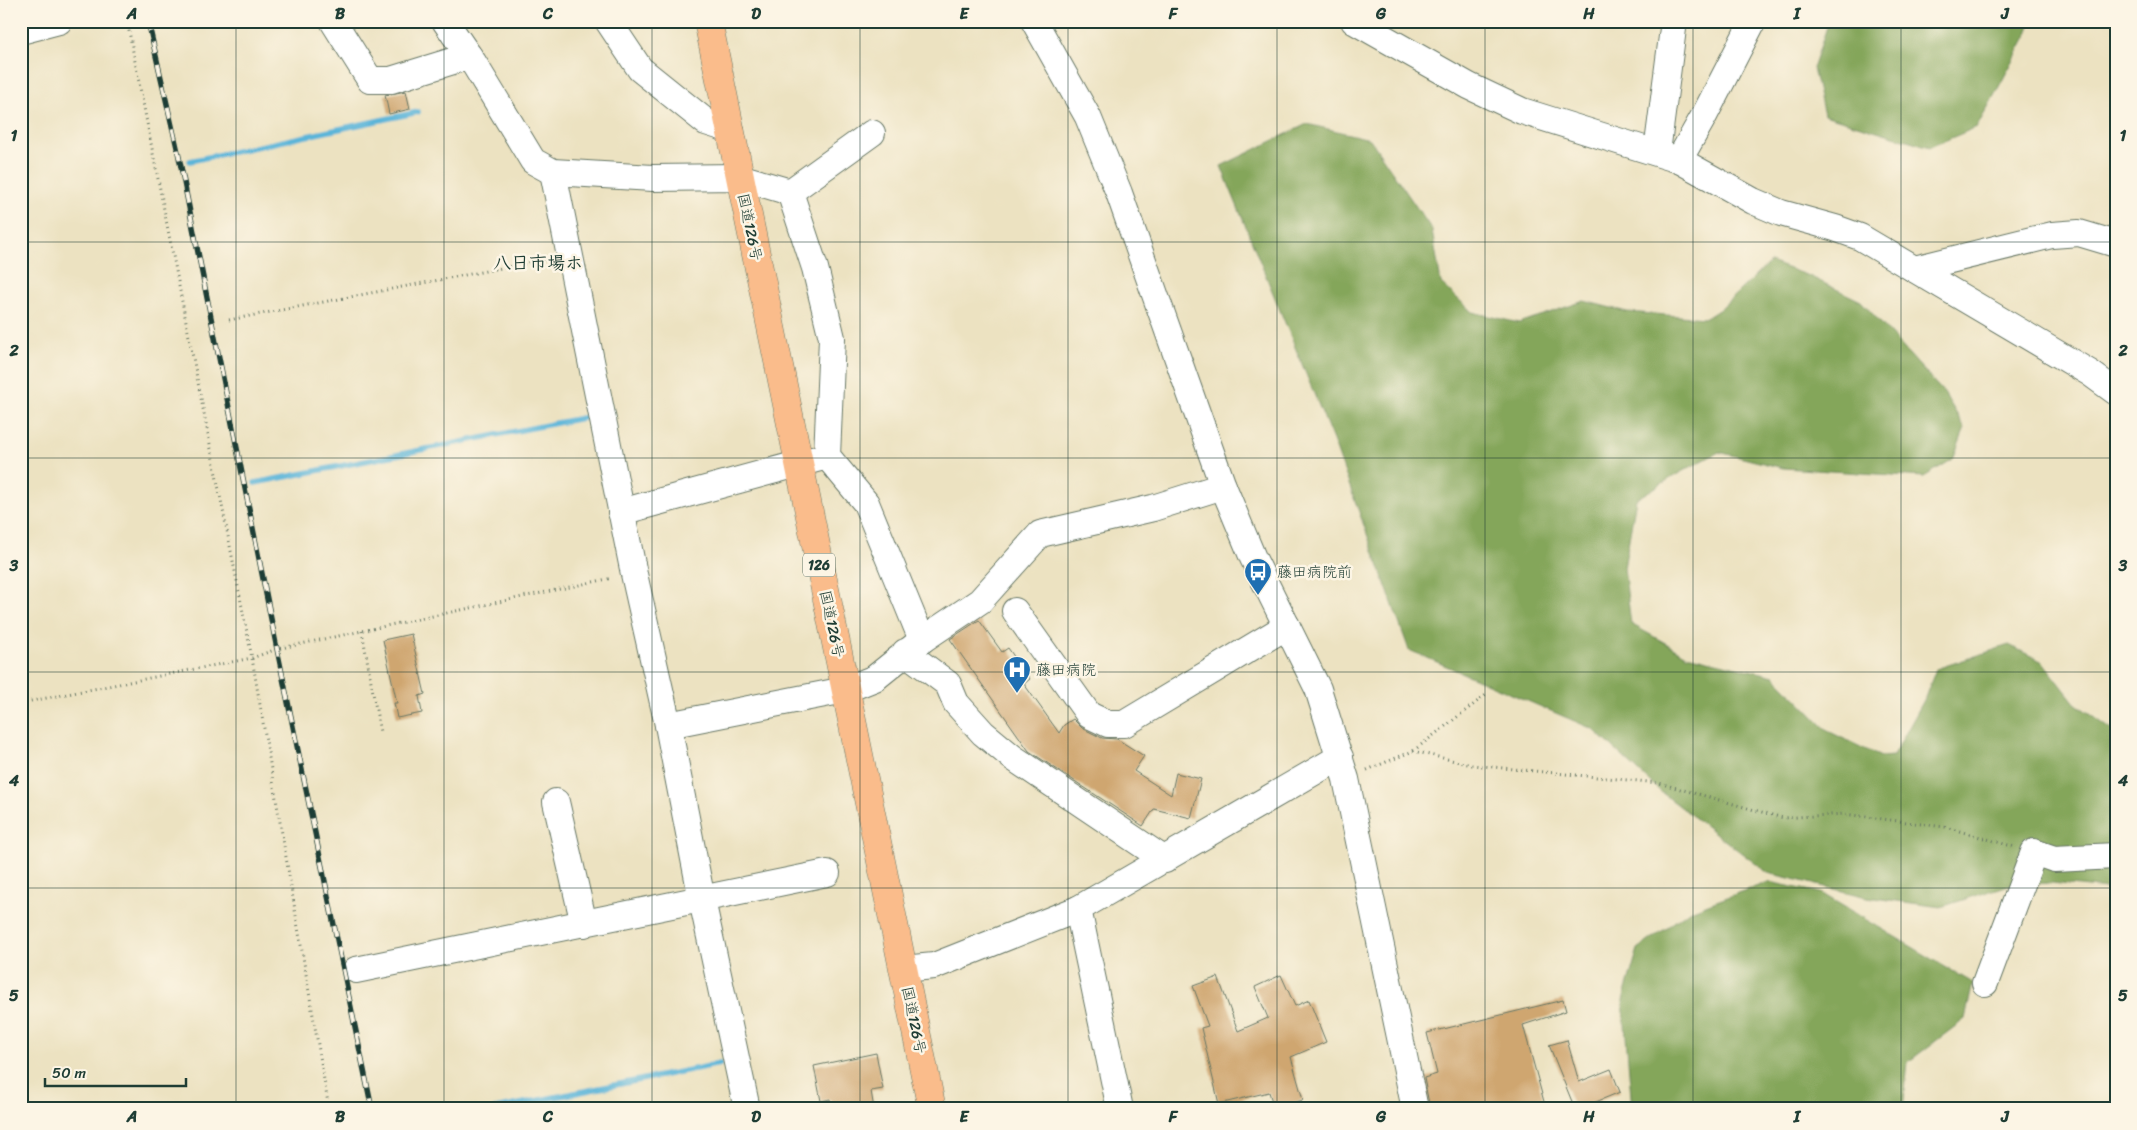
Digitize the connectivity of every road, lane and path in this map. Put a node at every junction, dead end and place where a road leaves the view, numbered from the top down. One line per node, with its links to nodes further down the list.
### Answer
1 (59, 21): 11 (street)
2 (127, 21): 33 (path)
3 (333, 21): 12 (street)
4 (445, 21): 12 (street)
5 (608, 21): 13 (street)
6 (708, 21): 13 (highway, 国道126号 / 126)
7 (1034, 21): 26 (street)
8 (1354, 21): 15 (street)
9 (1674, 21): 15 (street)
10 (1753, 21): 15 (street)
11 (21, 30)
12 (469, 56): 16 (street)
13 (731, 130): 17 (highway, 国道126号 / 126)
14 (872, 133): 18 (street)
15 (1668, 156): 21 (street)
16 (553, 172): 17 (street); 20 (street)
17 (739, 177): 18 (street); 25 (highway, 国道126号 / 126)
18 (790, 192): 24 (street)
19 (2116, 244): 21 (street)
20 (570, 255): 22 (path); 27 (street)
21 (1914, 269): 23 (street)
22 (229, 320)
23 (2116, 392)
24 (828, 456): 25 (street); 32 (street)
25 (799, 465): 27 (street); 34 (highway, 国道126号 / 126)
26 (1223, 486): 30 (street); 32 (street)
27 (621, 512): 28 (street)
28 (634, 574): 31 (path); 37 (street)
29 (1015, 611): 30 (street)
30 (1287, 626): 40 (street)
31 (362, 631): 33 (path); 38 (path)
32 (913, 646): 34 (street); 44 (street)
33 (252, 658): 36 (path); 52 (path)
34 (845, 690): 37 (street); 49 (highway, 国道126号 / 126)
35 (1486, 696): 39 (path)
36 (21, 703)
37 (668, 725): 46 (street)
38 (380, 732)
39 (1412, 751): 40 (path); 42 (path)
40 (1343, 768): 44 (street); 56 (street)
41 (556, 802): 48 (street)
42 (2034, 852): 43 (street); 51 (street)
43 (2116, 856)
44 (1165, 860): 47 (street)
45 (827, 873): 46 (street)
46 (702, 900): 48 (street); 53 (street)
47 (1078, 909): 49 (street); 55 (street)
48 (584, 924): 50 (street)
49 (903, 969): 54 (highway, 国道126号 / 126)
50 (356, 970)
51 (1985, 983)
52 (329, 1109)
53 (747, 1109)
54 (932, 1109)
55 (1120, 1109)
56 (1415, 1109)

